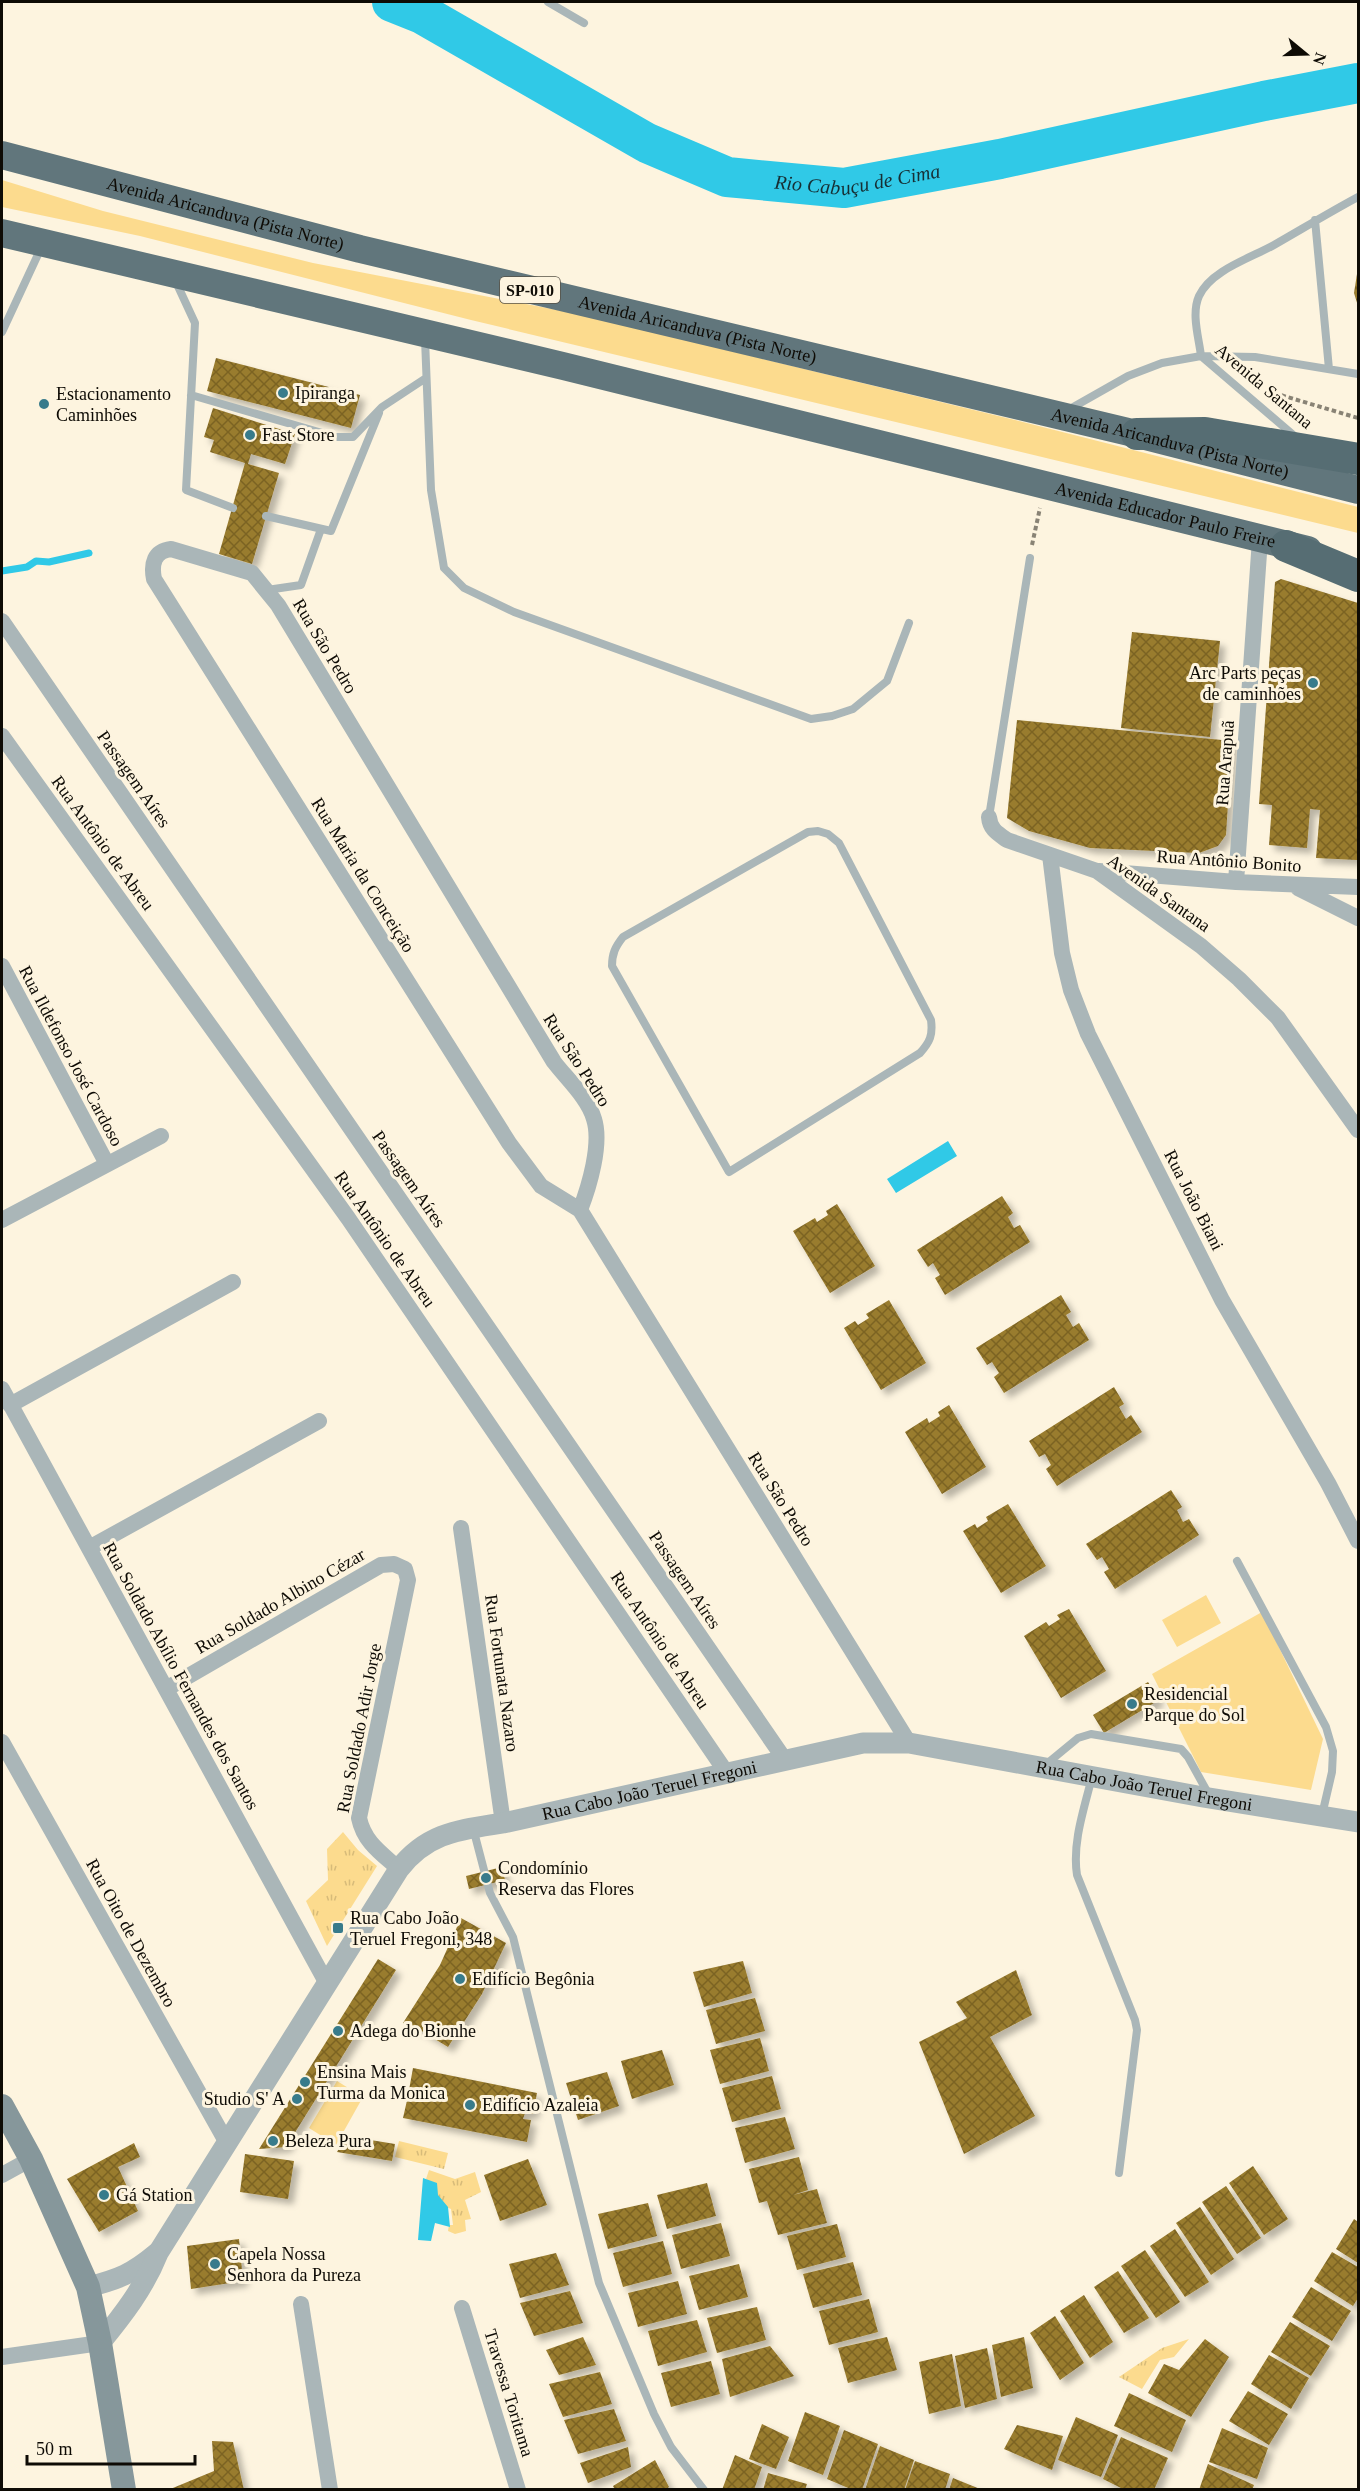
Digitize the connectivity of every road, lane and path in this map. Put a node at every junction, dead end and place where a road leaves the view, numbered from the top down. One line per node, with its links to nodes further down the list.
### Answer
1 (548, 2): 2 (lane)
2 (584, 23)
3 (2, 155): 18 (highway, Avenida Aricanduva (Pista Norte) / SP-010)
4 (1359, 197): 5 (lane)
5 (1315, 220): 11 (lane); 12 (lane)
6 (2, 235): 7 (highway)
7 (42, 243): 8 (highway); 9 (lane)
8 (172, 272): 10 (highway); 16 (lane)
9 (2, 332)
10 (424, 333): 14 (lane); 23 (highway)
11 (1201, 356): 12 (lane); 15 (lane, Avenida Santana); 18 (lane, Avenida Santana)
12 (1329, 369): 13 (lane)
13 (1359, 374)
14 (426, 378): 17 (lane); 35 (lane)
15 (1232, 381): 19 (path); 21 (lane, Avenida Santana)
16 (191, 395): 17 (lane); 25 (lane)
17 (382, 407): 27 (lane)
18 (1060, 416): 20 (highway, Avenida Aricanduva (Pista Norte))
19 (1359, 418)
20 (1137, 434): 21 (highway); 24 (highway, Avenida Aricanduva (Pista Norte))
21 (1312, 451): 22 (highway)
22 (1359, 459)
23 (1045, 484): 28 (highway, Avenida Educador Paulo Freire); 30 (path)
24 (1359, 490)
25 (233, 508)
26 (266, 516): 27 (lane)
27 (321, 529): 33 (lane)
28 (1273, 542): 31 (highway); 32 (highway); 41 (street, Rua Arapuã)
29 (171, 549): 33 (street, Rua São Pedro); 50 (street, Rua Maria da Conceição)
30 (1030, 558): 38 (lane, Avenida Santana)
31 (1359, 561)
32 (1359, 576)
33 (267, 590): 50 (street, Rua São Pedro)
34 (2, 621): 36 (street, Passagem Aíres)
35 (909, 623)
36 (6, 639): 64 (street, Passagem Aíres)
37 (2, 736): 67 (street, Rua Antônio de Abreu)
38 (989, 817): 39 (street, Avenida Santana)
39 (1050, 855): 40 (street, Avenida Santana); 57 (street, Rua João Biani)
40 (1097, 871): 41 (street, Rua Antônio Bonito); 47 (street, Avenida Santana)
41 (1236, 882): 42 (street, Rua Antônio Bonito)
42 (1292, 885): 43 (street, Rua Antônio Bonito); 44 (street)
43 (1359, 887)
44 (1359, 918)
45 (2, 966): 49 (street, Rua Ildefonso José Cardoso)
46 (931, 1020): 46 (lane)
47 (1359, 1130)
48 (161, 1136): 49 (street)
49 (107, 1164): 51 (street)
50 (580, 1210): 63 (street, Rua São Pedro)
51 (2, 1220)
52 (233, 1282): 54 (street)
53 (2, 1389): 54 (street, Rua Soldado Abílio Fernandes dos Santos)
54 (10, 1405): 58 (street, Rua Soldado Abílio Fernandes dos Santos)
55 (319, 1421): 58 (street)
56 (461, 1528): 72 (street, Rua Fortunata Nazaro)
57 (1359, 1541)
58 (89, 1548): 61 (street, Rua Soldado Abílio Fernandes dos Santos)
59 (1237, 1561): 70 (lane)
60 (408, 1580): 61 (street, Rua Soldado Albino Cézar); 74 (street, Rua Soldado Adir Jorge)
61 (166, 1689): 75 (street, Rua Soldado Abílio Fernandes dos Santos)
62 (2, 1742): 65 (street, Rua Oito de Dezembro)
63 (909, 1743): 64 (street, Rua Cabo João Teruel Fregoni); 66 (street, Rua Cabo João Teruel Fregoni)
64 (785, 1760): 67 (street, Rua Cabo João Teruel Fregoni)
65 (6, 1763): 77 (street, Rua Oito de Dezembro)
66 (1042, 1767): 68 (street, Rua Cabo João Teruel Fregoni); 69 (lane)
67 (726, 1772): 72 (street, Rua Cabo João Teruel Fregoni)
68 (1092, 1777): 69 (street, Rua Cabo João Teruel Fregoni); 79 (lane)
69 (1210, 1798): 70 (street, Rua Cabo João Teruel Fregoni)
70 (1322, 1815): 71 (street, Rua Cabo João Teruel Fregoni)
71 (1359, 1822)
72 (503, 1823): 73 (street, Rua Cabo João Teruel Fregoni)
73 (473, 1828): 74 (street, Rua Cabo João Teruel Fregoni); 90 (lane)
74 (399, 1869): 75 (street, Rua Cabo João Teruel Fregoni)
75 (326, 1982): 77 (street, Rua Cabo João Teruel Fregoni)
76 (2, 2106): 78 (main road)
77 (227, 2143): 81 (street, Rua Cabo João Teruel Fregoni)
78 (31, 2159): 80 (street); 82 (main road)
79 (1119, 2173)
80 (2, 2175)
81 (158, 2253): 82 (street, Rua Cabo João Teruel Fregoni); 85 (street, Rua Cabo João Teruel Fregoni)
82 (88, 2287): 85 (main road)
83 (301, 2304): 88 (street)
84 (462, 2308): 89 (street, Travessa Toritama)
85 (100, 2343): 86 (street); 87 (main road)
86 (2, 2356)
87 (124, 2490)
88 (330, 2490)
89 (518, 2490)
90 (704, 2490)

